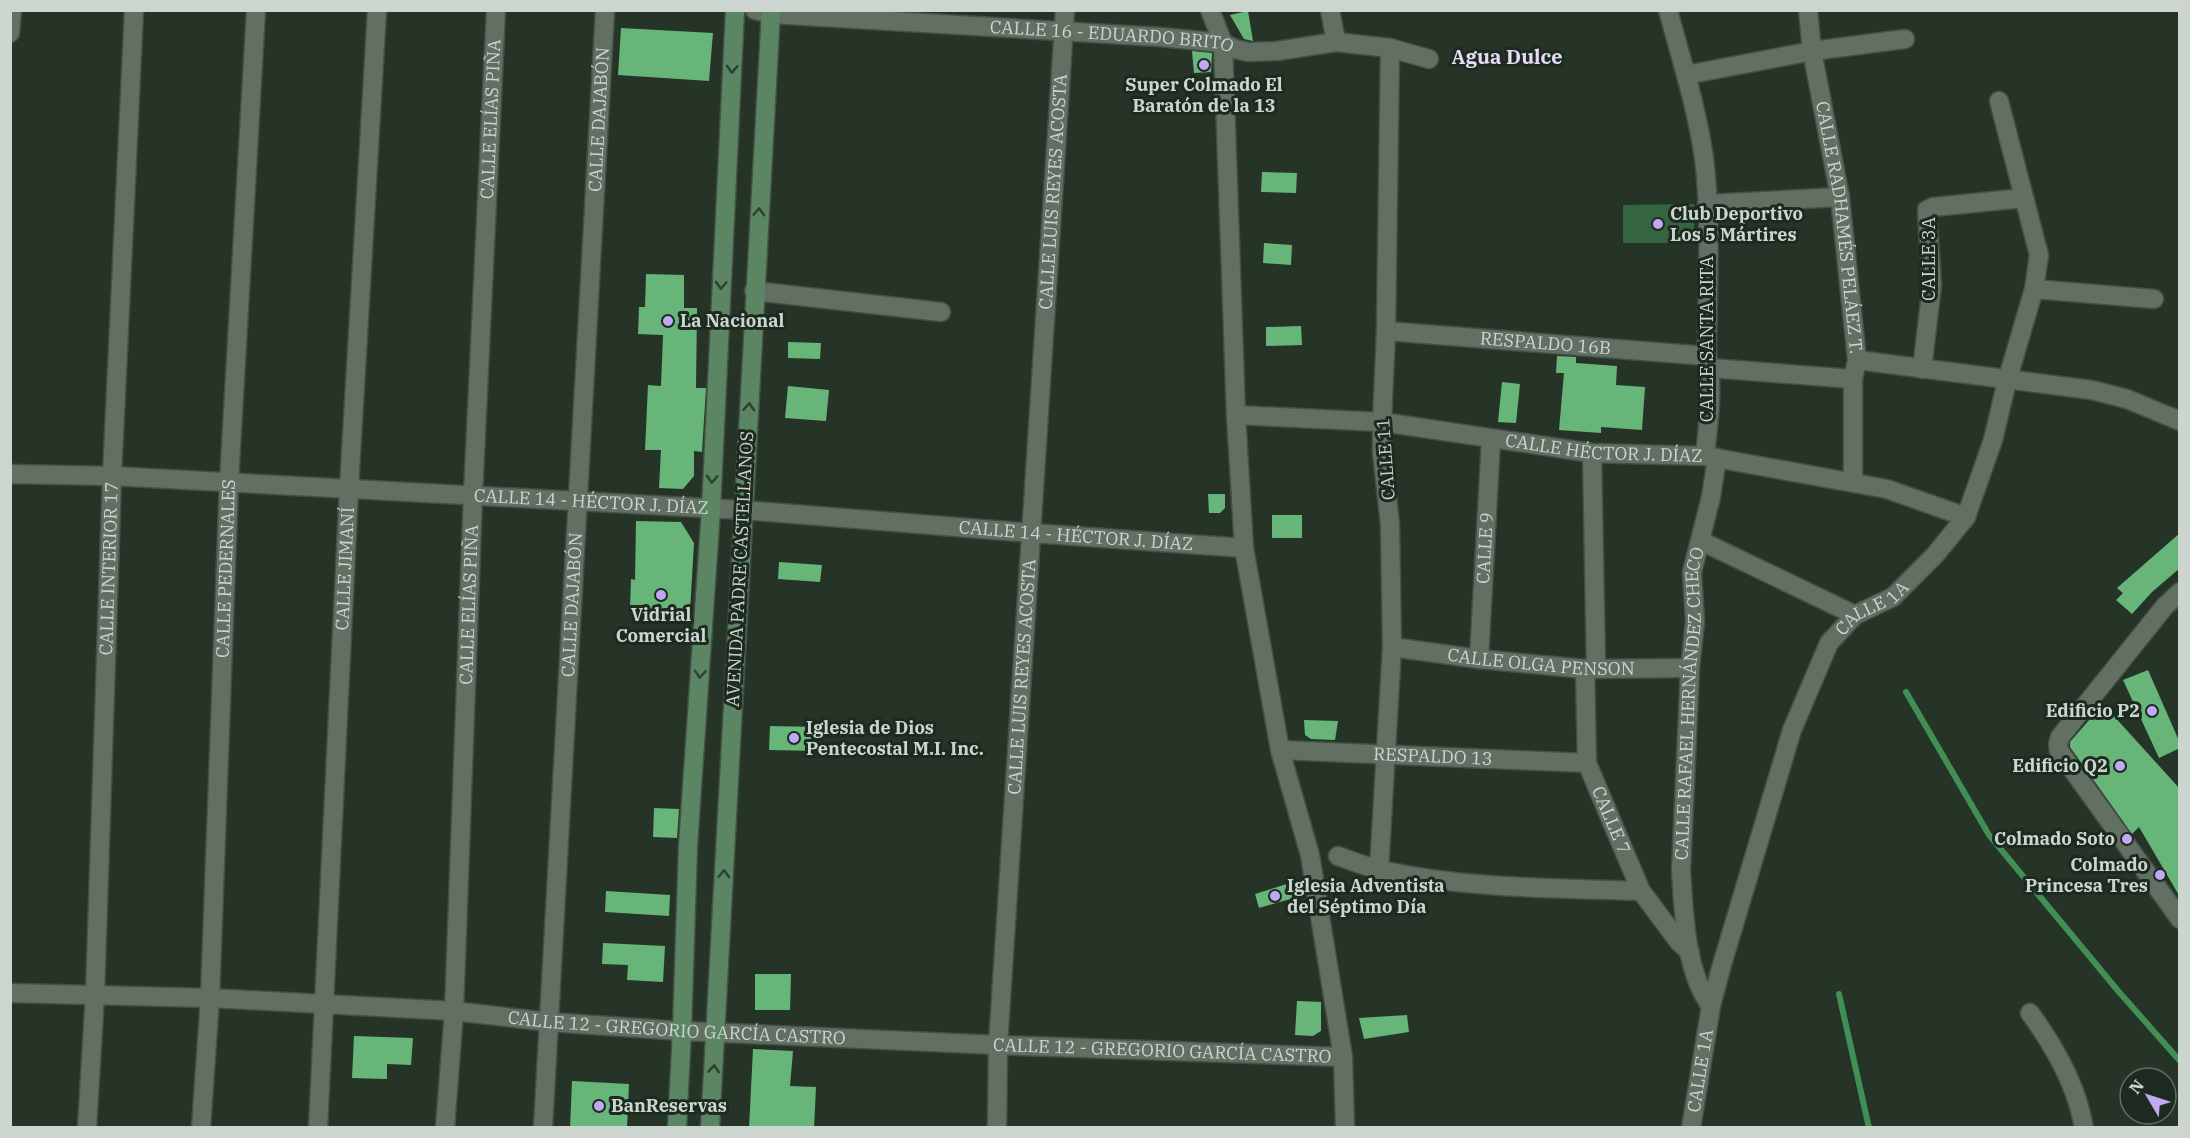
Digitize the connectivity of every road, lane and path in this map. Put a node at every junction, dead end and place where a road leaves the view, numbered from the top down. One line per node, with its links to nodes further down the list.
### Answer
1 (12, 10): 15 (street)
2 (134, 10): 44 (street, CALLE INTERIOR 17)
3 (256, 10): 45 (street, CALLE PEDERNALES)
4 (377, 10): 47 (street, CALLE JIMANÍ)
5 (496, 10): 48 (street, CALLE ELÍAS PIÑA)
6 (605, 10): 49 (street, CALLE DAJABÓN)
7 (735, 10): 50 (main road, AVENIDA PADRE CASTELLANOS, one-way to 50)
8 (1065, 10): 14 (street, CALLE LUIS REYES ACOSTA)
9 (1210, 10): 18 (street)
10 (1330, 10): 17 (street)
11 (1668, 10): 22 (street, CALLE SANTA RITA)
12 (1808, 10): 20 (street, CALLE RADHAMÉS PELÁEZ T.)
13 (766, 12): 14 (street, CALLE 16 - EDUARDO BRITO); 28 (main road, AVENIDA PADRE CASTELLANOS, one-way to 13)
14 (1063, 32): 18 (street, CALLE 16 - EDUARDO BRITO); 53 (street, CALLE LUIS REYES ACOSTA)
15 (10, 33)
16 (1905, 39): 20 (street)
17 (1336, 42): 18 (street, CALLE 16 - EDUARDO BRITO); 19 (street, CALLE 16 - EDUARDO BRITO)
18 (1223, 43): 37 (street)
19 (1390, 48): 21 (street, CALLE 16 - EDUARDO BRITO); 31 (street, CALLE 11)
20 (1812, 51): 22 (street); 24 (street, CALLE RADHAMÉS PELÁEZ T.)
21 (1429, 59)
22 (1686, 75): 26 (street, CALLE SANTA RITA)
23 (1999, 101): 25 (street, CALLE 1A)
24 (1840, 197): 26 (street); 32 (street, CALLE RADHAMÉS PELÁEZ T.)
25 (2024, 198): 27 (street, CALLE 1A); 34 (street, CALLE 3A)
26 (1707, 204): 33 (street, CALLE SANTA RITA)
27 (2034, 289): 29 (street); 36 (street, CALLE 1A)
28 (754, 291): 30 (street); 51 (main road, AVENIDA PADRE CASTELLANOS, one-way to 28)
29 (2154, 299)
30 (941, 312)
31 (1386, 331): 33 (street, RESPALDO 16B); 38 (street, CALLE 11)
32 (1857, 360): 34 (street); 35 (street, CALLE RADHAMÉS PELÁEZ T.)
33 (1708, 362): 35 (street, RESPALDO 16B); 42 (street, CALLE SANTA RITA)
34 (1922, 369): 36 (street)
35 (1853, 379): 46 (street, CALLE RADHAMÉS PELÁEZ T.)
36 (2007, 381): 39 (street); 52 (street, CALLE 1A)
37 (1236, 415): 38 (street, CALLE HÉCTOR J. DÍAZ); 55 (street)
38 (1382, 422): 40 (street, CALLE HÉCTOR J. DÍAZ); 59 (street, CALLE 11)
39 (2180, 422)
40 (1491, 439): 41 (street, CALLE HÉCTOR J. DÍAZ); 60 (street, CALLE 9)
41 (1592, 453): 42 (street, CALLE HÉCTOR J. DÍAZ); 61 (street, CALLE 7)
42 (1711, 457): 46 (street, CALLE HÉCTOR J. DÍAZ); 54 (street, CALLE RAFAEL HERNÁNDEZ CHECO)
43 (10, 474): 44 (street, CALLE 14 - HÉCTOR J. DÍAZ)
44 (112, 476): 45 (street, CALLE 14 - HÉCTOR J. DÍAZ); 72 (street, CALLE INTERIOR 17)
45 (229, 482): 47 (street, CALLE 14 - HÉCTOR J. DÍAZ); 73 (street, CALLE PEDERNALES)
46 (1853, 482): 52 (street, CALLE HÉCTOR J. DÍAZ)
47 (349, 488): 48 (street, CALLE 14 - HÉCTOR J. DÍAZ); 74 (street, CALLE JIMANÍ)
48 (473, 495): 49 (street, CALLE 14 - HÉCTOR J. DÍAZ); 76 (street, CALLE ELÍAS PIÑA)
49 (579, 501): 50 (street, CALLE 14 - HÉCTOR J. DÍAZ); 78 (street, CALLE DAJABÓN)
50 (711, 509): 51 (street, CALLE 14 - HÉCTOR J. DÍAZ); 79 (main road, AVENIDA PADRE CASTELLANOS, one-way to 79)
51 (743, 510): 53 (street, CALLE 14 - HÉCTOR J. DÍAZ); 80 (main road, AVENIDA PADRE CASTELLANOS, one-way to 51)
52 (1966, 517): 58 (street, CALLE 1A)
53 (1032, 533): 55 (street, CALLE 14 - HÉCTOR J. DÍAZ); 81 (street, CALLE LUIS REYES ACOSTA)
54 (1701, 541): 58 (street); 62 (street, CALLE RAFAEL HERNÁNDEZ CHECO)
55 (1244, 548): 63 (street)
56 (2180, 592): 57 (street)
57 (2172, 611): 69 (street)
58 (1855, 615): 75 (street, CALLE 1A)
59 (1392, 647): 60 (street, CALLE OLGA PENSON); 64 (street, CALLE 11)
60 (1479, 659): 61 (street, CALLE OLGA PENSON)
61 (1591, 668): 62 (street, CALLE OLGA PENSON); 65 (street, CALLE 7)
62 (1690, 668): 70 (street, CALLE RAFAEL HERNÁNDEZ CHECO)
63 (1280, 750): 64 (street, RESPALDO 13); 82 (street)
64 (1386, 755): 65 (street, RESPALDO 13); 67 (street, CALLE 11)
65 (1587, 763): 68 (street, CALLE 7)
66 (1338, 856): 67 (street)
67 (1379, 870): 68 (street)
68 (1641, 891): 70 (street, CALLE 7)
69 (2180, 919)
70 (1690, 952): 75 (street)
71 (10, 993): 72 (street, CALLE 12 - GREGORIO GARCÍA CASTRO)
72 (95, 994): 73 (street, CALLE 12 - GREGORIO GARCÍA CASTRO); 83 (street, CALLE INTERIOR 17)
73 (210, 998): 74 (street, CALLE 12 - GREGORIO GARCÍA CASTRO); 84 (street, CALLE PEDERNALES)
74 (324, 1005): 76 (street, CALLE 12 - GREGORIO GARCÍA CASTRO); 85 (street, CALLE JIMANÍ)
75 (1711, 1006): 92 (street, CALLE 1A)
76 (454, 1011): 78 (street, CALLE 12 - GREGORIO GARCÍA CASTRO); 86 (street, CALLE ELÍAS PIÑA)
77 (2030, 1013): 93 (street)
78 (549, 1022): 79 (street, CALLE 12 - GREGORIO GARCÍA CASTRO); 87 (street, CALLE DAJABÓN)
79 (682, 1031): 80 (street, CALLE 12 - GREGORIO GARCÍA CASTRO); 88 (main road, AVENIDA PADRE CASTELLANOS)
80 (716, 1031): 81 (street, CALLE 12 - GREGORIO GARCÍA CASTRO); 89 (main road, AVENIDA PADRE CASTELLANOS, one-way to 80)
81 (998, 1045): 82 (street, CALLE 12 - GREGORIO GARCÍA CASTRO); 90 (street, CALLE LUIS REYES ACOSTA)
82 (1343, 1057): 91 (street)
83 (87, 1128)
84 (201, 1128)
85 (318, 1128)
86 (445, 1128)
87 (543, 1128)
88 (677, 1128)
89 (710, 1128)
90 (996, 1128)
91 (1345, 1128)
92 (1691, 1128)
93 (2084, 1128)

